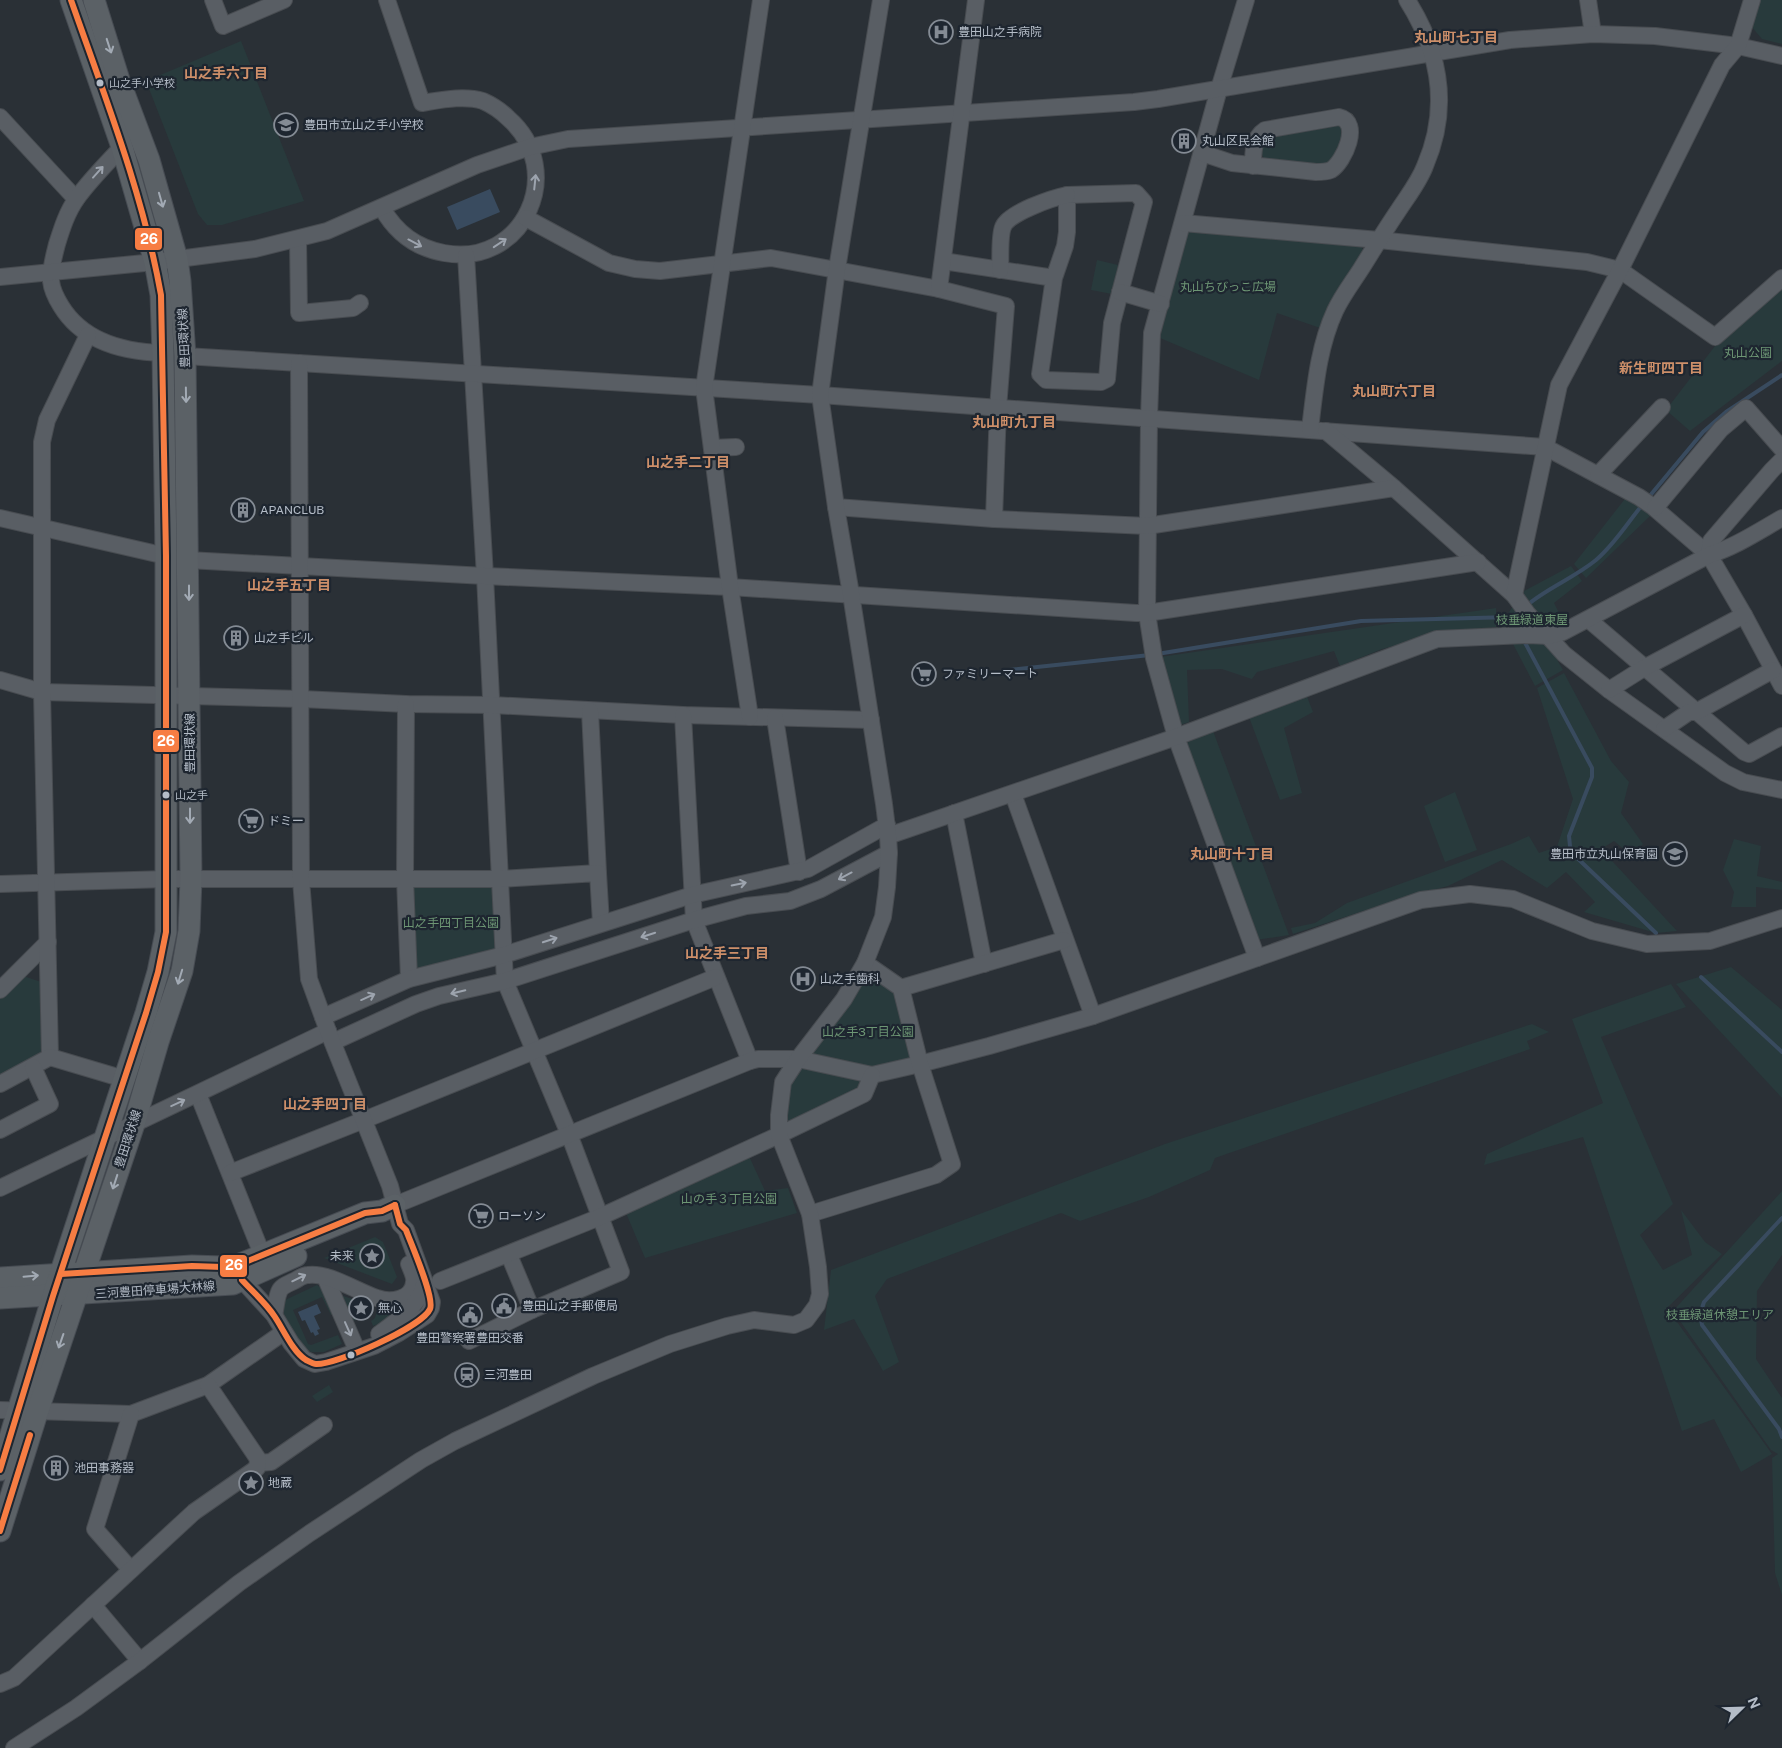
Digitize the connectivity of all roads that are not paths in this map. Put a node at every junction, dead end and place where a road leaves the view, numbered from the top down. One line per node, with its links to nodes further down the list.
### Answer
1 (71, 0): 22 (main road, 豊田環状線)
2 (94, 0): 34 (main road, 豊田環状線, one-way to 34)
3 (213, 0): 4 (street)
4 (284, 0)
5 (387, 0): 23 (street)
6 (761, 0): 21 (street)
7 (881, 0): 20 (street)
8 (976, 0): 18 (street)
9 (1246, 0): 17 (street)
10 (1407, 0): 15 (street)
11 (1588, 0): 13 (street)
12 (1752, 0): 14 (street)
13 (1593, 34): 14 (street); 15 (street)
14 (1738, 46): 16 (street); 40 (street)
15 (1433, 52): 17 (street); 32 (street)
16 (1782, 56)
17 (1219, 88): 18 (street); 24 (street)
18 (960, 112): 20 (street); 35 (street)
19 (0, 117): 27 (street)
20 (861, 119): 21 (street); 38 (street)
21 (743, 128): 23 (street); 37 (street)
22 (122, 146): 27 (street, one-way to 22); 36 (main road, 豊田環状線)
23 (530, 146): 28 (street); 29 (street, one-way to 23)
24 (1202, 153): 25 (street); 30 (street)
25 (1253, 166): 25 (street)
26 (1067, 195): 39 (street); 43 (street); 46 (street)
27 (76, 199): 41 (street)
28 (382, 208): 31 (street); 33 (street, one-way to 33)
29 (526, 218): 33 (street, one-way to 29); 37 (street)
30 (1183, 222): 32 (street); 48 (street)
31 (298, 239): 34 (street); 47 (street)
32 (1379, 240): 40 (street); 59 (street)
33 (466, 255): 53 (street)
34 (177, 259): 36 (street); 51 (main road, 豊田環状線)
35 (943, 261): 39 (street); 45 (street)
36 (155, 262): 41 (street); 50 (main road, 豊田環状線)
37 (723, 263): 38 (street); 54 (street)
38 (836, 269): 45 (street); 55 (street)
39 (1000, 270): 43 (street)
40 (1620, 270): 44 (street); 61 (street)
41 (51, 272): 42 (street); 49 (street)
42 (0, 276)
43 (1054, 278): 46 (street)
44 (1782, 278)
45 (939, 289): 57 (street)
46 (1120, 292): 48 (street)
47 (360, 303)
48 (1160, 304): 58 (street)
49 (88, 335): 50 (street); 73 (street)
50 (164, 353): 75 (main road, 豊田環状線)
51 (185, 356): 52 (street); 76 (main road, 豊田環状線, one-way to 76)
52 (299, 363): 53 (street); 78 (street)
53 (473, 372): 54 (street); 79 (street)
54 (704, 388): 55 (street); 62 (street)
55 (820, 395): 57 (street); 68 (street)
56 (1662, 407): 65 (street)
57 (998, 408): 58 (street); 71 (street)
58 (1149, 418): 59 (street); 72 (street)
59 (1318, 430): 61 (street); 66 (street)
60 (736, 447): 62 (street)
61 (1545, 447): 65 (street); 82 (street)
62 (712, 448): 80 (street)
63 (1782, 449): 67 (street)
64 (1782, 460): 74 (street)
65 (1598, 475): 67 (street)
66 (1394, 488): 72 (street); 77 (street)
67 (1648, 503): 74 (street)
68 (836, 508): 71 (street); 81 (street)
69 (0, 518): 73 (street)
70 (1782, 518): 74 (street)
71 (994, 519): 72 (street)
72 (1148, 526): 83 (street)
73 (43, 528): 75 (street); 92 (street)
74 (1709, 555): 84 (street); 85 (street)
75 (166, 556): 93 (main road, 豊田環状線)
76 (188, 560): 78 (street); 94 (main road, 豊田環状線, one-way to 94)
77 (1478, 562): 82 (street); 83 (street)
78 (300, 565): 79 (street); 95 (street)
79 (485, 576): 80 (street); 97 (street)
80 (730, 587): 81 (street); 101 (street)
81 (852, 594): 83 (street); 103 (street)
82 (1516, 597): 86 (street)
83 (1147, 613): 106 (street)
84 (1744, 615): 87 (street); 88 (street)
85 (1589, 620): 86 (street); 87 (street)
86 (1549, 636): 91 (street); 106 (street)
87 (1644, 668): 91 (street); 99 (street)
88 (1773, 670): 90 (street); 99 (street)
89 (0, 680): 92 (street)
90 (1782, 686)
91 (1609, 690): 104 (street)
92 (42, 692): 93 (street); 119 (street)
93 (166, 696): 94 (street); 114 (main road, 豊田環状線)
94 (189, 697): 95 (street); 115 (main road, 豊田環状線, one-way to 115)
95 (302, 699): 96 (street); 118 (street)
96 (406, 704): 97 (street); 116 (street)
97 (492, 705): 98 (street); 117 (street)
98 (590, 711): 100 (street); 113 (street)
99 (1696, 712): 104 (street); 105 (street)
100 (683, 716): 101 (street); 121 (street)
101 (750, 717): 102 (street)
102 (775, 718): 103 (street); 112 (street)
103 (871, 720): 110 (street)
104 (1664, 729): 107 (street)
105 (1782, 736)
106 (1176, 737): 108 (street); 128 (street)
107 (1782, 790)
108 (1013, 794): 109 (street); 125 (street)
109 (954, 813): 110 (street); 130 (street)
110 (888, 831): 111 (street); 112 (street)
111 (888, 853): 123 (street, one-way to 123); 129 (street)
112 (799, 872): 121 (street, one-way to 112)
113 (598, 873): 117 (street); 124 (street)
114 (167, 879): 115 (street); 119 (street); 145 (main road, 豊田環状線)
115 (191, 879): 118 (street); 149 (main road, 豊田環状線, one-way to 149)
116 (405, 879): 117 (street); 118 (street); 132 (street)
117 (500, 879): 127 (street)
118 (302, 880): 137 (street)
119 (46, 882): 120 (street); 126 (street)
120 (0, 884)
121 (692, 895): 123 (street); 124 (street)
122 (1782, 918): 128 (street)
123 (694, 920): 131 (street); 133 (street, one-way to 133)
124 (601, 923): 127 (street, one-way to 124)
125 (1064, 940): 130 (street); 136 (street)
126 (48, 942): 135 (street); 139 (street)
127 (504, 955): 132 (street); 133 (street)
128 (1257, 958): 136 (street)
129 (865, 963): 134 (street); 140 (street)
130 (984, 964): 134 (street)
131 (716, 977): 138 (street); 141 (street)
132 (409, 979): 137 (street, one-way to 132)
133 (505, 981): 137 (street, one-way to 137); 138 (street)
134 (901, 988): 142 (street)
135 (0, 990)
136 (1093, 1016): 142 (street)
137 (328, 1030): 147 (street); 148 (street)
138 (534, 1051): 148 (street); 151 (street)
139 (50, 1057): 143 (street); 145 (street)
140 (798, 1059): 141 (street); 144 (street); 152 (street)
141 (750, 1061): 151 (street)
142 (920, 1064): 144 (street); 157 (street)
143 (33, 1067): 146 (street); 150 (street)
144 (872, 1075): 152 (street)
145 (124, 1079): 153 (main road, 豊田環状線)
146 (0, 1084)
147 (198, 1094): 149 (street, one-way to 147); 154 (street)
148 (364, 1120): 154 (street); 156 (street)
149 (134, 1124): 153 (street); 162 (main road, 豊田環状線, one-way to 162)
150 (0, 1130)
151 (568, 1134): 156 (street); 158 (street)
152 (779, 1135): 157 (street); 158 (street)
153 (106, 1137): 155 (street); 161 (main road, 豊田環状線)
154 (230, 1173): 159 (street)
155 (0, 1188)
156 (392, 1207): 159 (main road, 三河豊田停車場大林線); 163 (street); 165 (street); 166 (main road, 三河豊田停車場大林線)
157 (810, 1214): 186 (street)
158 (600, 1217): 160 (street); 171 (street)
159 (262, 1254): 162 (main road, 三河豊田停車場大林線)
160 (509, 1255): 167 (street); 171 (street)
161 (61, 1274): 162 (main road, 三河豊田停車場大林線); 164 (main road, 三河豊田停車場大林線, one-way to 161); 169 (main road, 豊田環状線)
162 (84, 1274): 168 (main road, 豊田環状線)
163 (325, 1277): 172 (street, one-way to 163); 175 (street, one-way to 175)
164 (0, 1278)
165 (424, 1279): 175 (street); 176 (street)
166 (242, 1280): 168 (main road, 三河豊田停車場大林線); 172 (street)
167 (440, 1281)
168 (77, 1294): 169 (main road, 三河豊田停車場大林線); 178 (main road, 豊田環状線, one-way to 178)
169 (53, 1296): 170 (main road, 三河豊田停車場大林線); 178 (main road, 豊田環状線)
170 (0, 1298)
171 (532, 1310): 174 (street)
172 (274, 1315): 173 (street)
173 (284, 1332): 176 (street); 177 (street)
174 (470, 1341)
175 (356, 1348): 176 (street)
176 (340, 1356)
177 (208, 1385): 179 (street); 181 (street)
178 (19, 1412): 179 (street); 182 (main road, 豊田環状線); 183 (main road, 豊田環状線)
179 (131, 1414): 184 (street)
180 (324, 1425): 181 (street)
181 (258, 1463): 184 (street)
182 (0, 1470)
183 (0, 1531)
184 (131, 1570): 185 (street)
185 (93, 1605): 186 (street); 187 (street)
186 (140, 1661): 188 (street)
187 (0, 1684)
188 (14, 1748)

